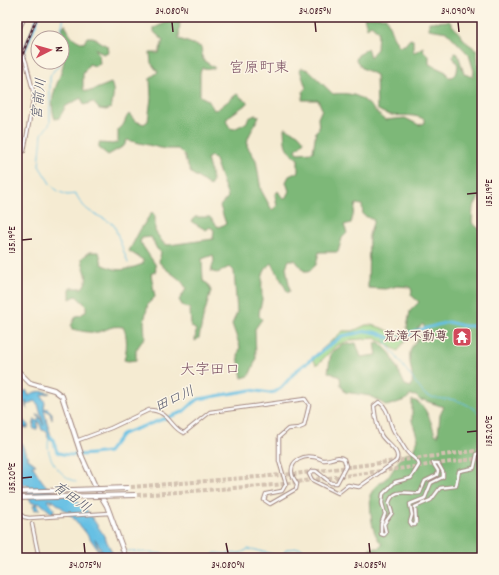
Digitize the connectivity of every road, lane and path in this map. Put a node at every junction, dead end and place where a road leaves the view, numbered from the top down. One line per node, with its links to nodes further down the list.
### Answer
1 (24, 17): 2 (highway)
2 (17, 32)
3 (17, 40): 4 (street)
4 (24, 151)
5 (17, 370): 6 (highway)
6 (76, 441): 7 (street); 13 (highway)
7 (482, 450)
8 (128, 488): 9 (highway, bridge)
9 (17, 492)
10 (135, 495): 11 (highway, bridge)
11 (17, 498)
12 (17, 512): 13 (street)
13 (110, 513): 16 (highway)
14 (32, 524): 15 (street)
15 (39, 558)
16 (126, 558)

